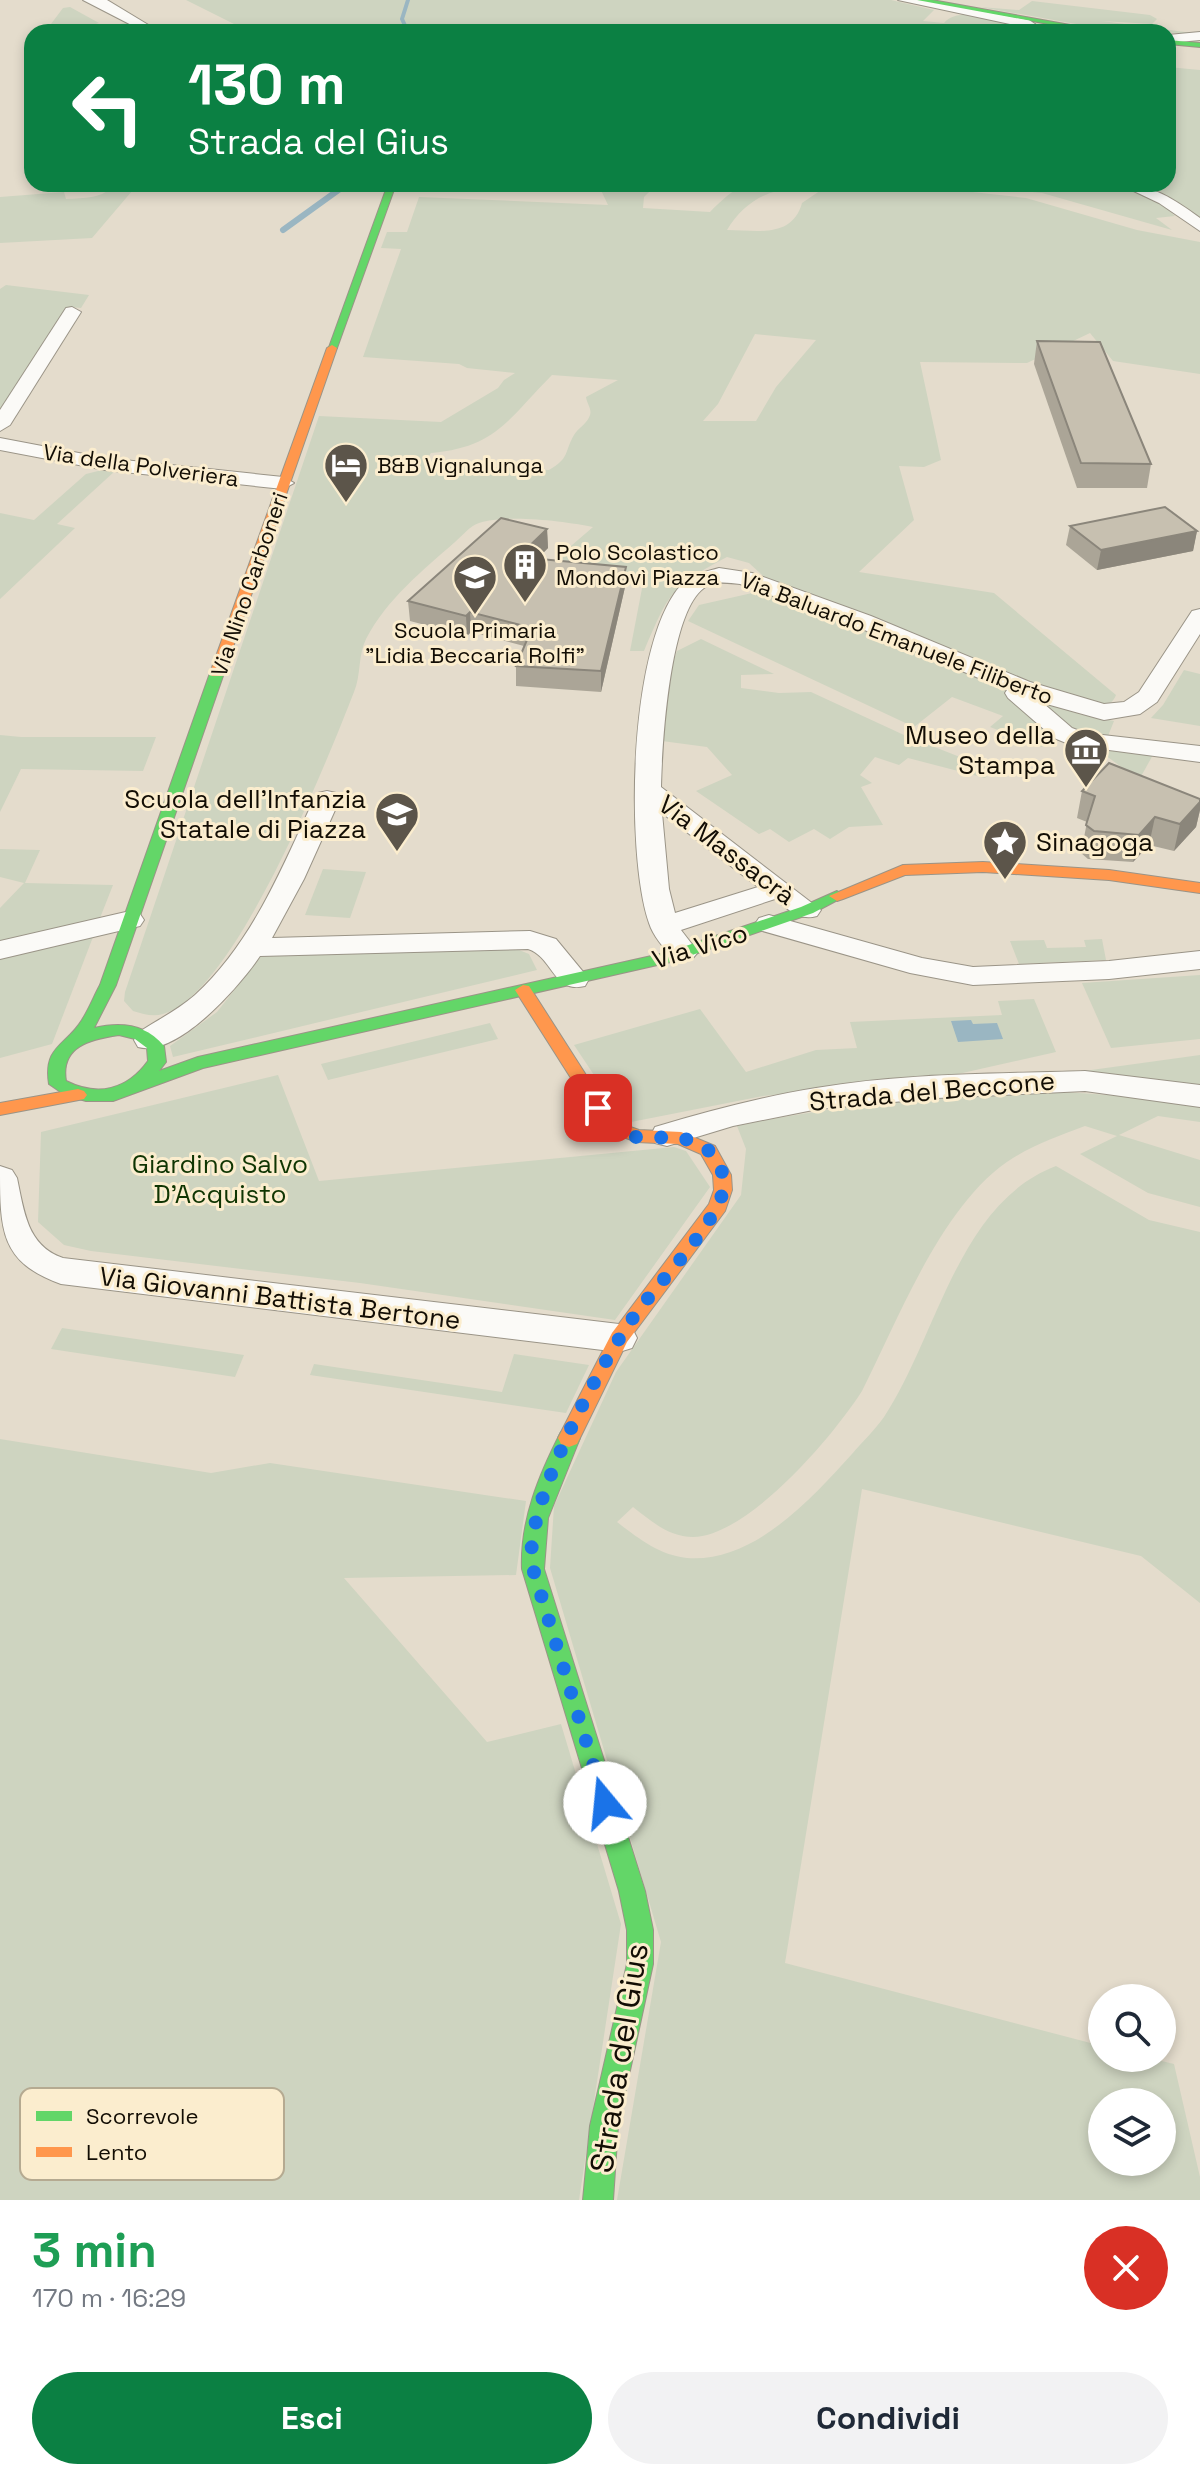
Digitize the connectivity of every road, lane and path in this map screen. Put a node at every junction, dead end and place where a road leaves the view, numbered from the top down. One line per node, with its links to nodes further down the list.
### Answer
1 (89, 0): 4 (street)
2 (904, 0): 5 (street)
3 (920, 0): 6 (main road)
4 (140, 24)
5 (1029, 24)
6 (1059, 24)
7 (1200, 36): 8 (street)
8 (1176, 40)
9 (1176, 42): 10 (main road)
10 (1200, 45)
11 (389, 192): 17 (main road, Via Nino Carboneri)
12 (1146, 192): 13 (street)
13 (1200, 226)
14 (72, 312): 15 (street)
15 (0, 425)
16 (0, 444): 17 (street, Via della Polveriera)
17 (283, 483): 26 (main road, Via Nino Carboneri)
18 (1199, 618): 19 (street, Via Baluardo Emanuele Filiberto)
19 (985, 671): 20 (street); 21 (street, Via Baluardo Emanuele Filiberto)
20 (1200, 754)
21 (648, 790): 24 (street, Via Massacrà); 28 (street, Via Baluardo Emanuele Filiberto)
22 (327, 799): 29 (street)
23 (1200, 888): 25 (main road, Via Vico)
24 (779, 889): 25 (street, Via Massacrà); 28 (street)
25 (807, 910): 27 (main road, Via Vico)
26 (130, 920): 30 (street); 34 (main road, Via Nino Carboneri)
27 (769, 924): 31 (main road, Via Vico); 32 (street)
28 (664, 926): 31 (street, Via Baluardo Emanuele Filiberto)
29 (250, 947): 33 (street); 38 (street)
30 (0, 950)
31 (683, 952): 33 (main road, Via Vico)
32 (1200, 960)
33 (574, 979): 35 (main road, Via Vico)
34 (108, 985): 36 (main road, Via Nino Carboneri); 37 (main road, Via Nino Carboneri)
35 (523, 990): 39 (main road, Via Vico); 45 (main road, Strada del Gius)
36 (119, 1029): 37 (main road); 38 (main road)
37 (76, 1039): 40 (main road, Via Nino Carboneri)
38 (154, 1046): 39 (main road, Via Vico); 41 (main road)
39 (198, 1063): 41 (main road, Via Vico)
40 (41, 1077): 42 (main road); 44 (main road, Via Nino Carboneri)
41 (136, 1087): 42 (main road)
42 (78, 1095): 44 (main road)
43 (1200, 1096): 45 (street, Strada del Beccone)
44 (2, 1109)
45 (667, 1135): 47 (main road, Strada del Gius)
46 (0, 1178): 47 (street, Via Giovanni Battista Bertone)
47 (619, 1338): 48 (main road, Strada del Gius)
48 (598, 2200)

